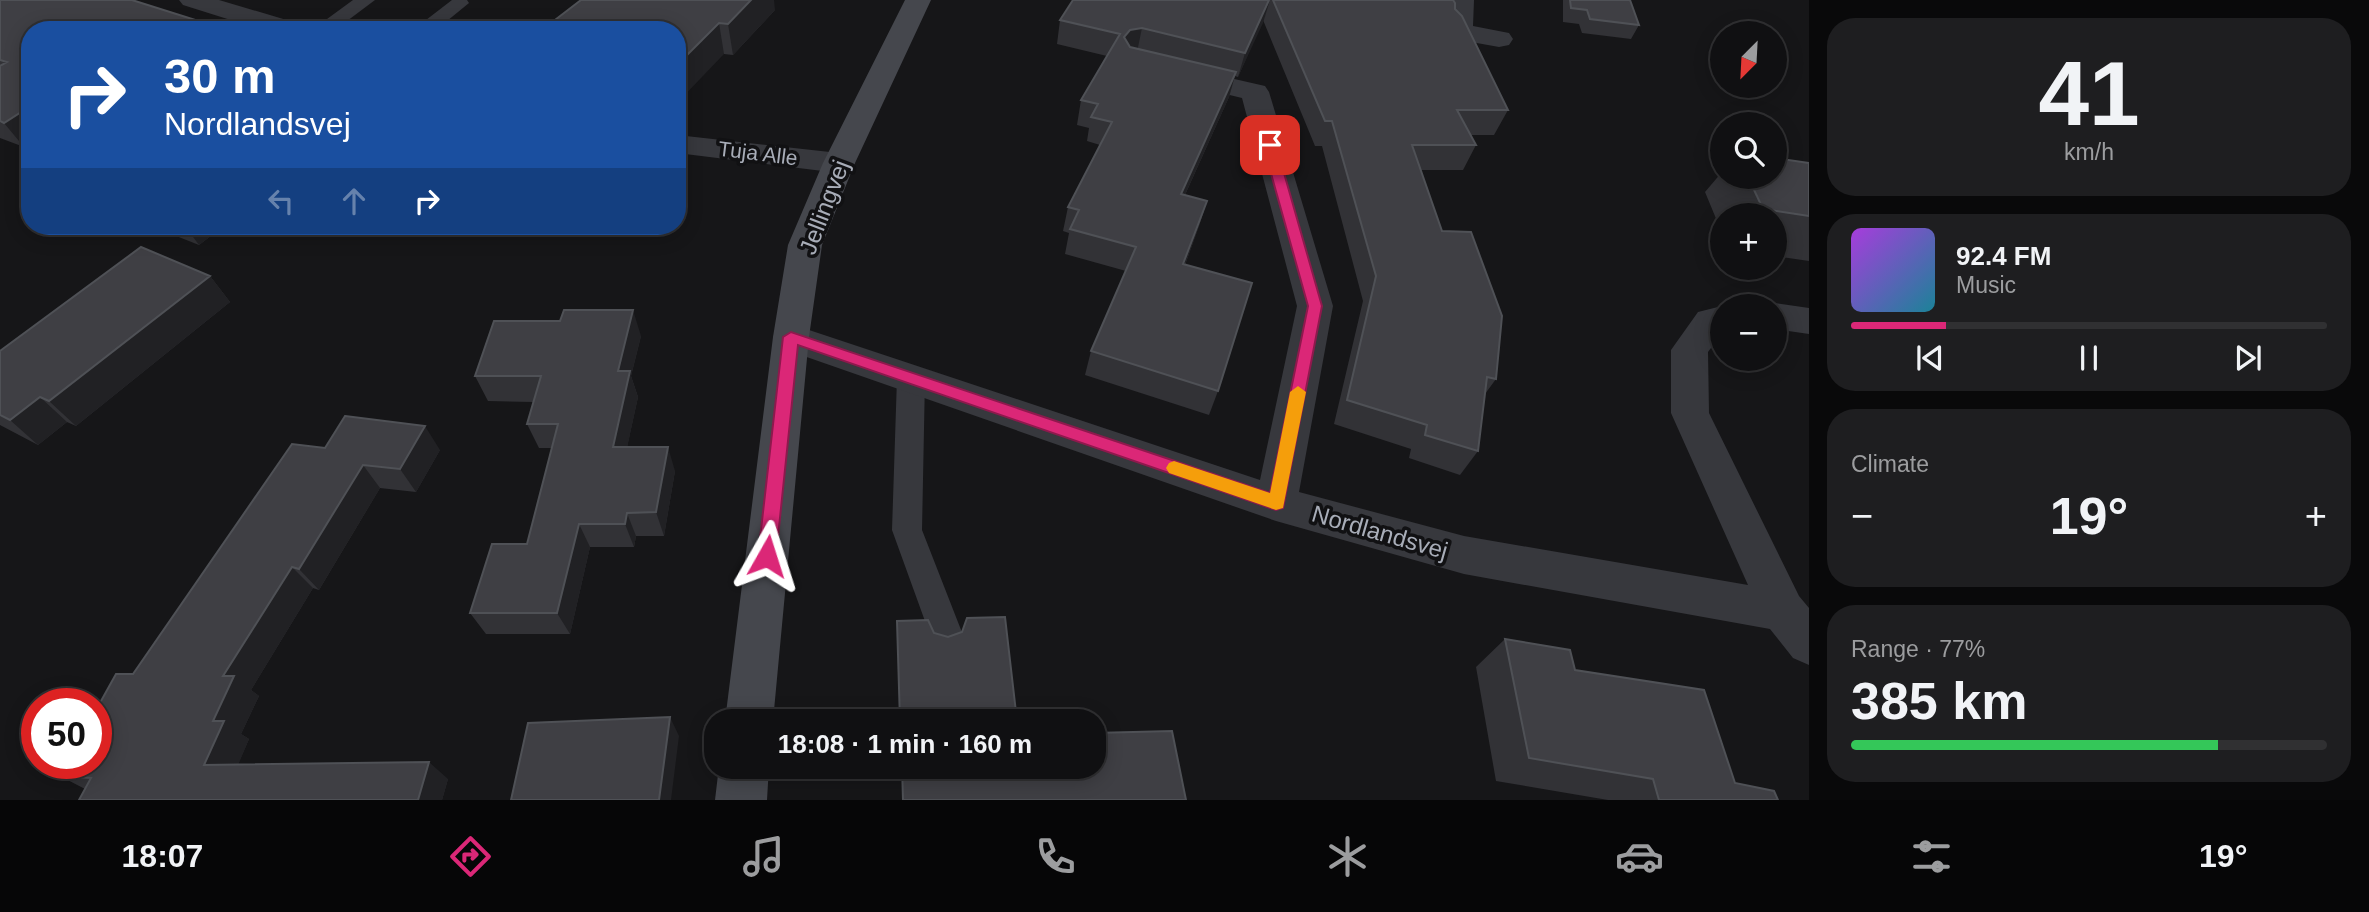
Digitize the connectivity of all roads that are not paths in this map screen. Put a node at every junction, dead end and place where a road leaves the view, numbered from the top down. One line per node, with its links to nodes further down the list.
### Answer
1 (192, 0): 6 (street)
2 (366, 0): 7 (lane)
3 (918, 0): 12 (main road, Jellingvej)
4 (1461, 0): 9 (street)
5 (460, 3): 8 (lane)
6 (261, 21)
7 (335, 21)
8 (436, 21)
9 (1499, 39)
10 (1149, 66): 18 (street)
11 (686, 145): 12 (street, Tuja Alle)
12 (839, 163): 16 (main road, Jellingvej)
13 (1787, 318): 14 (street)
14 (1809, 321)
15 (1710, 322): 19 (street)
16 (791, 337): 17 (street, Nordlandsvej); 22 (main road, Jellingvej)
17 (911, 378): 18 (street, Nordlandsvej); 20 (lane)
18 (1276, 503): 19 (street, Nordlandsvej)
19 (1783, 611): 21 (street)
20 (946, 635)
21 (1809, 643)
22 (750, 709)
23 (743, 779): 24 (main road)
24 (741, 800)

